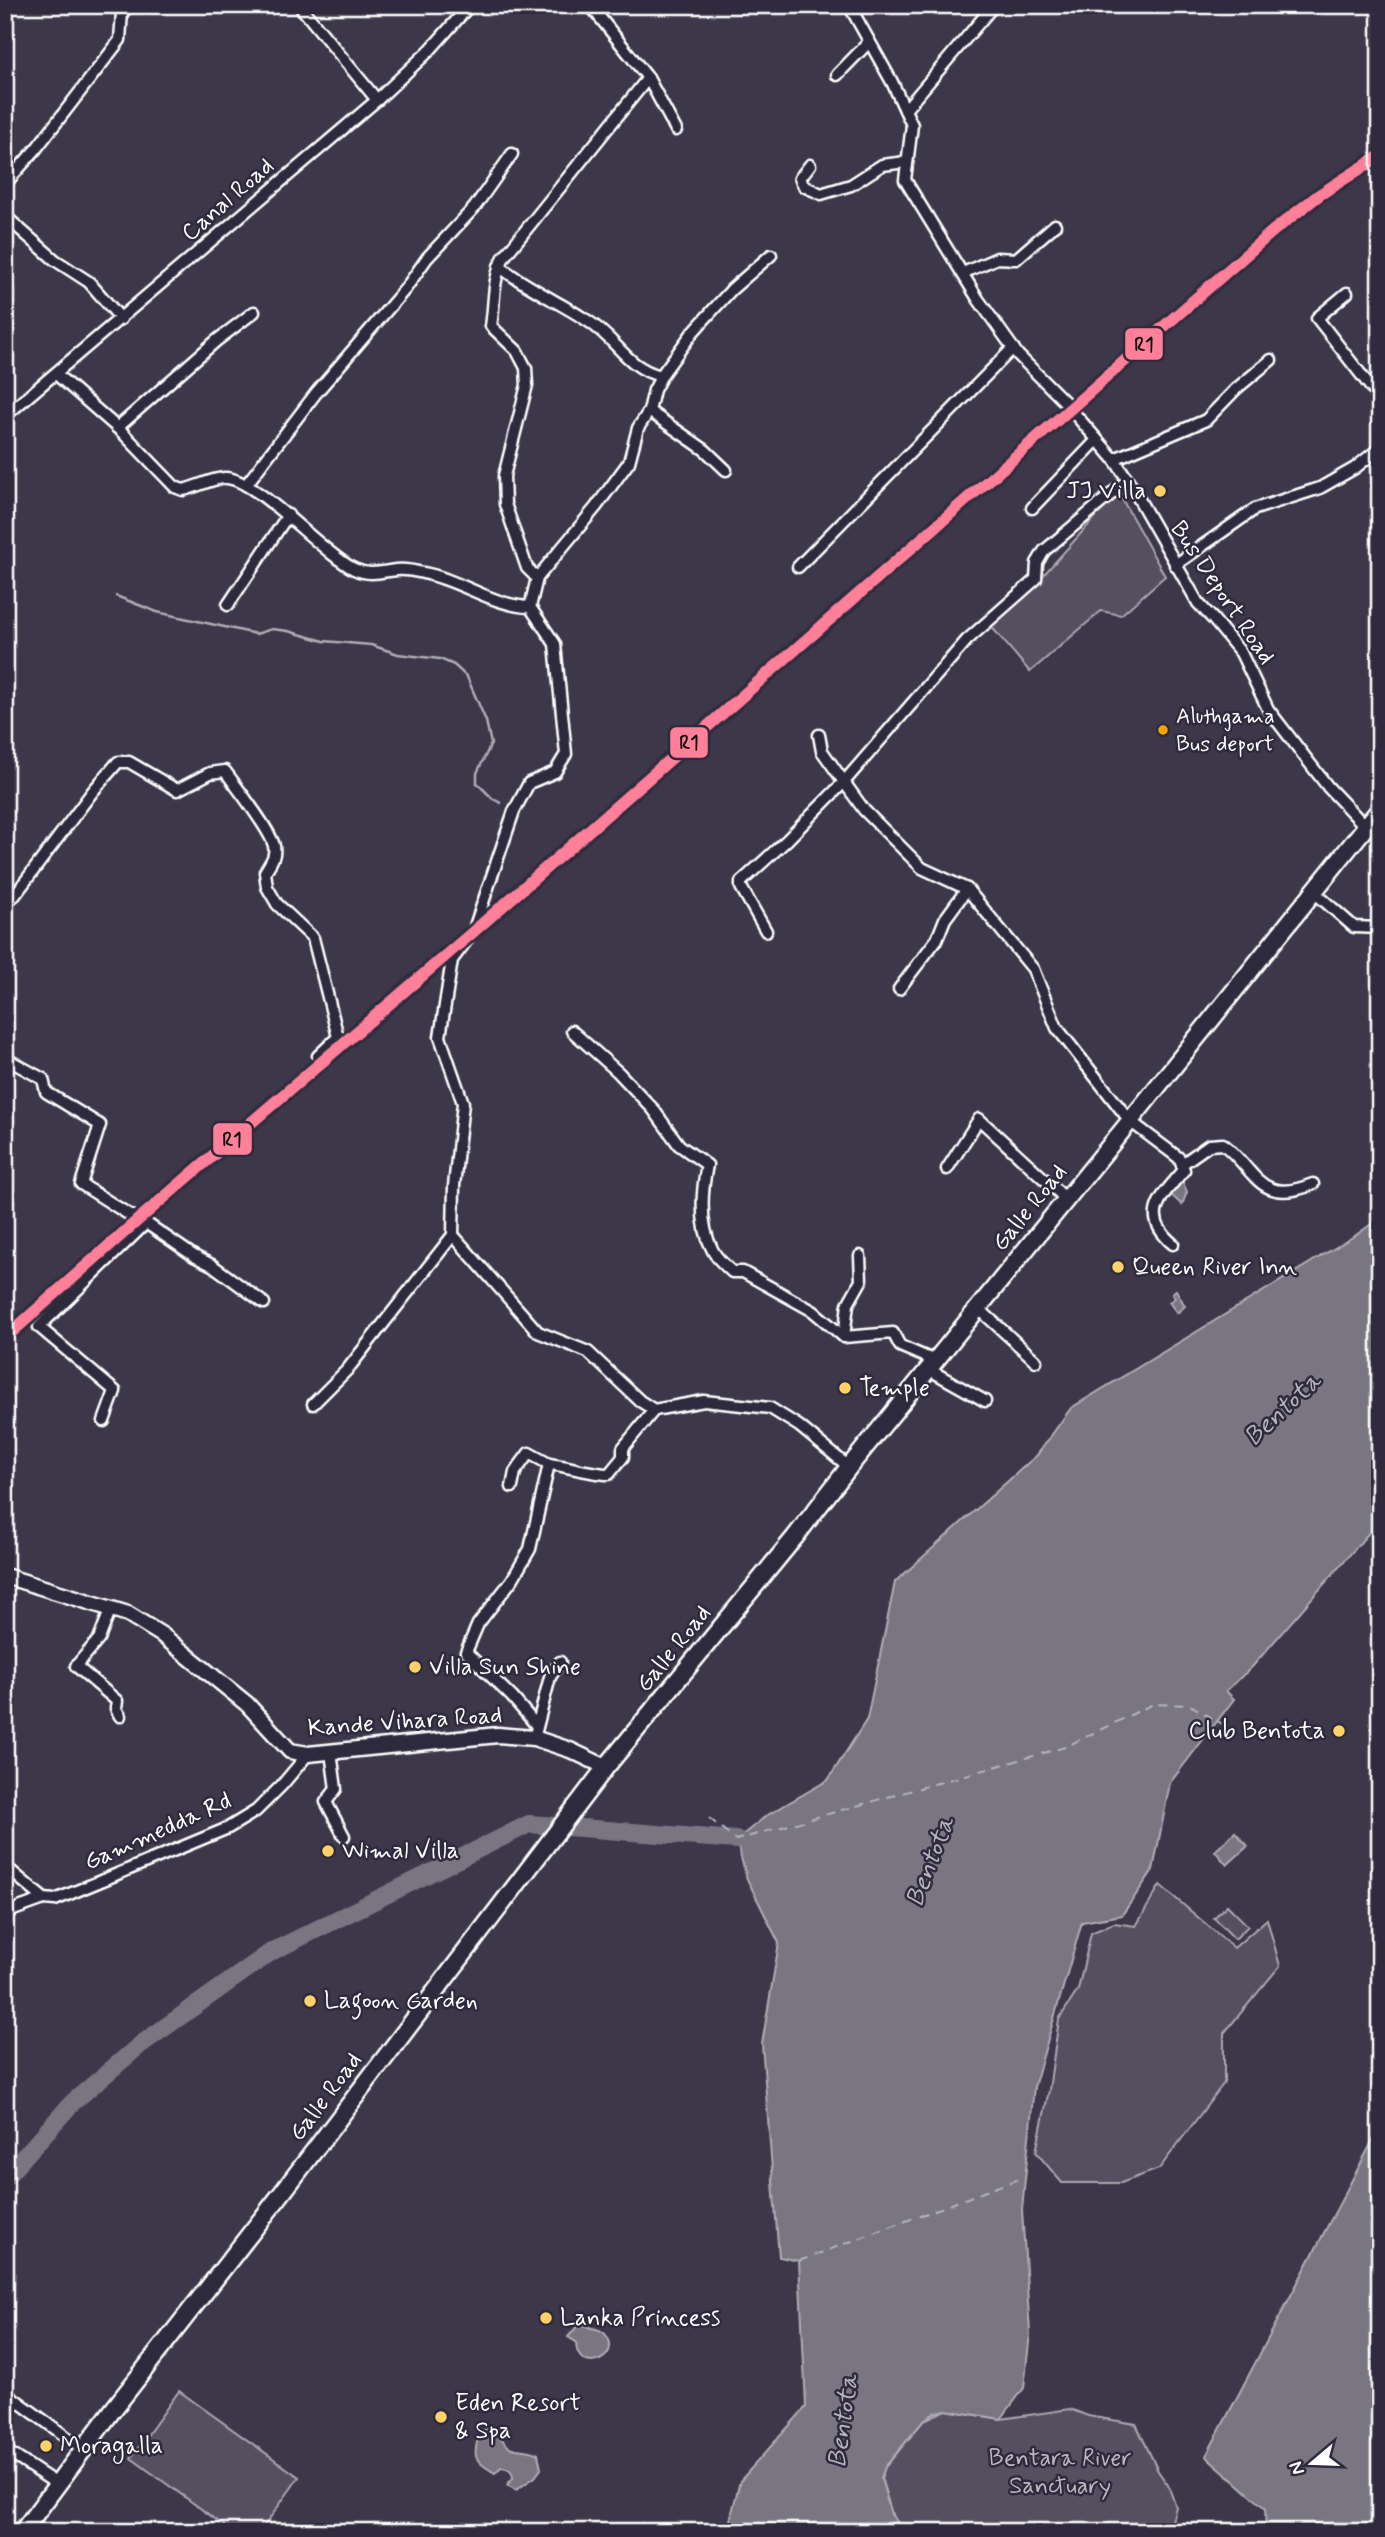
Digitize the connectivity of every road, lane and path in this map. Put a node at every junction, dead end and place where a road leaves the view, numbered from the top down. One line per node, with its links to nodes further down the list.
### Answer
1 (131, 5): 16 (street)
2 (299, 5): 10 (street)
3 (470, 5): 10 (street, Canal Road)
4 (590, 5): 9 (street)
5 (849, 5): 7 (street)
6 (994, 5): 11 (street)
7 (869, 42): 8 (street); 11 (street)
8 (837, 75)
9 (648, 78): 12 (street); 20 (street)
10 (377, 100): 24 (street, Canal Road)
11 (905, 110): 14 (street)
12 (676, 130)
13 (512, 154): 40 (street)
14 (906, 162): 15 (street); 21 (street)
15 (810, 165)
16 (5, 184)
17 (5, 216): 24 (street)
18 (1055, 225): 21 (street)
19 (771, 255): 28 (street)
20 (499, 266): 28 (street); 45 (street)
21 (963, 273): 25 (street)
22 (1347, 293): 29 (street)
23 (254, 313): 34 (street)
24 (121, 319): 27 (street, Canal Road)
25 (1013, 348): 30 (street); 44 (street)
26 (1272, 360): 37 (street)
27 (56, 374): 33 (street, Canal Road); 34 (street)
28 (661, 376): 31 (street)
29 (1380, 400)
30 (1065, 402)
31 (649, 411): 38 (street); 45 (street)
32 (1074, 412): 35 (street, Bus Deport Road)
33 (5, 416)
34 (117, 428): 40 (street)
35 (1096, 441): 37 (street, Bus Deport Road); 41 (street)
36 (1380, 448): 43 (street)
37 (1114, 459): 39 (street, Bus Deport Road)
38 (726, 470)
39 (1128, 480): 43 (street, Bus Deport Road); 49 (street)
40 (246, 485): 42 (street)
41 (1032, 508)
42 (288, 515): 46 (street); 47 (street)
43 (1175, 565): 51 (street, Bus Deport Road)
44 (798, 567)
45 (537, 578): 47 (street)
46 (229, 605)
47 (530, 607): 67 (street)
48 (819, 735): 49 (street)
49 (844, 782): 52 (street); 56 (street)
50 (1380, 809): 51 (highway, Galle Road)
51 (1365, 826): 53 (highway, Galle Road)
52 (967, 889): 57 (street); 61 (street)
53 (1314, 891): 55 (street); 61 (highway, Galle Road)
54 (5, 903): 59 (street)
55 (1380, 928)
56 (766, 931)
57 (899, 989)
58 (572, 1031): 72 (street)
59 (318, 1056)
60 (5, 1058): 66 (street)
61 (1130, 1121): 62 (street); 65 (highway, Galle Road)
62 (1182, 1164): 64 (street); 68 (street)
63 (947, 1169): 65 (street)
64 (1313, 1184)
65 (1066, 1199): 71 (highway, Galle Road)
66 (146, 1223): 70 (street); 78 (street)
67 (453, 1235): 76 (street); 77 (street)
68 (1172, 1244)
69 (860, 1256): 72 (street)
70 (264, 1303)
71 (978, 1308): 73 (street); 74 (highway, Galle Road)
72 (844, 1336): 74 (street)
73 (1036, 1362)
74 (932, 1365): 75 (street); 80 (highway, Galle Road)
75 (985, 1401)
76 (313, 1404)
77 (654, 1410): 79 (street); 80 (street)
78 (104, 1421)
79 (549, 1464): 81 (street); 86 (street)
80 (849, 1467): 89 (highway, Galle Road)
81 (512, 1487)
82 (5, 1576): 83 (main road, Kande Vihara Road)
83 (111, 1608): 85 (street); 88 (main road, Kande Vihara Road)
84 (560, 1662): 86 (street)
85 (120, 1716)
86 (536, 1732): 87 (main road, Kande Vihara Road); 89 (main road, Kande Vihara Road)
87 (331, 1752): 88 (main road, Kande Vihara Road); 90 (street)
88 (308, 1754): 92 (street, Gammedda Rd)
89 (602, 1773): 95 (highway, Galle Road)
90 (344, 1836)
91 (5, 1866): 92 (street)
92 (44, 1899): 93 (street, Gammedda Rd)
93 (5, 1913)
94 (6, 2394): 95 (street)
95 (83, 2449): 97 (highway, Galle Road)
96 (5, 2450): 97 (street)
97 (57, 2484): 98 (highway, Galle Road)
98 (22, 2532)

